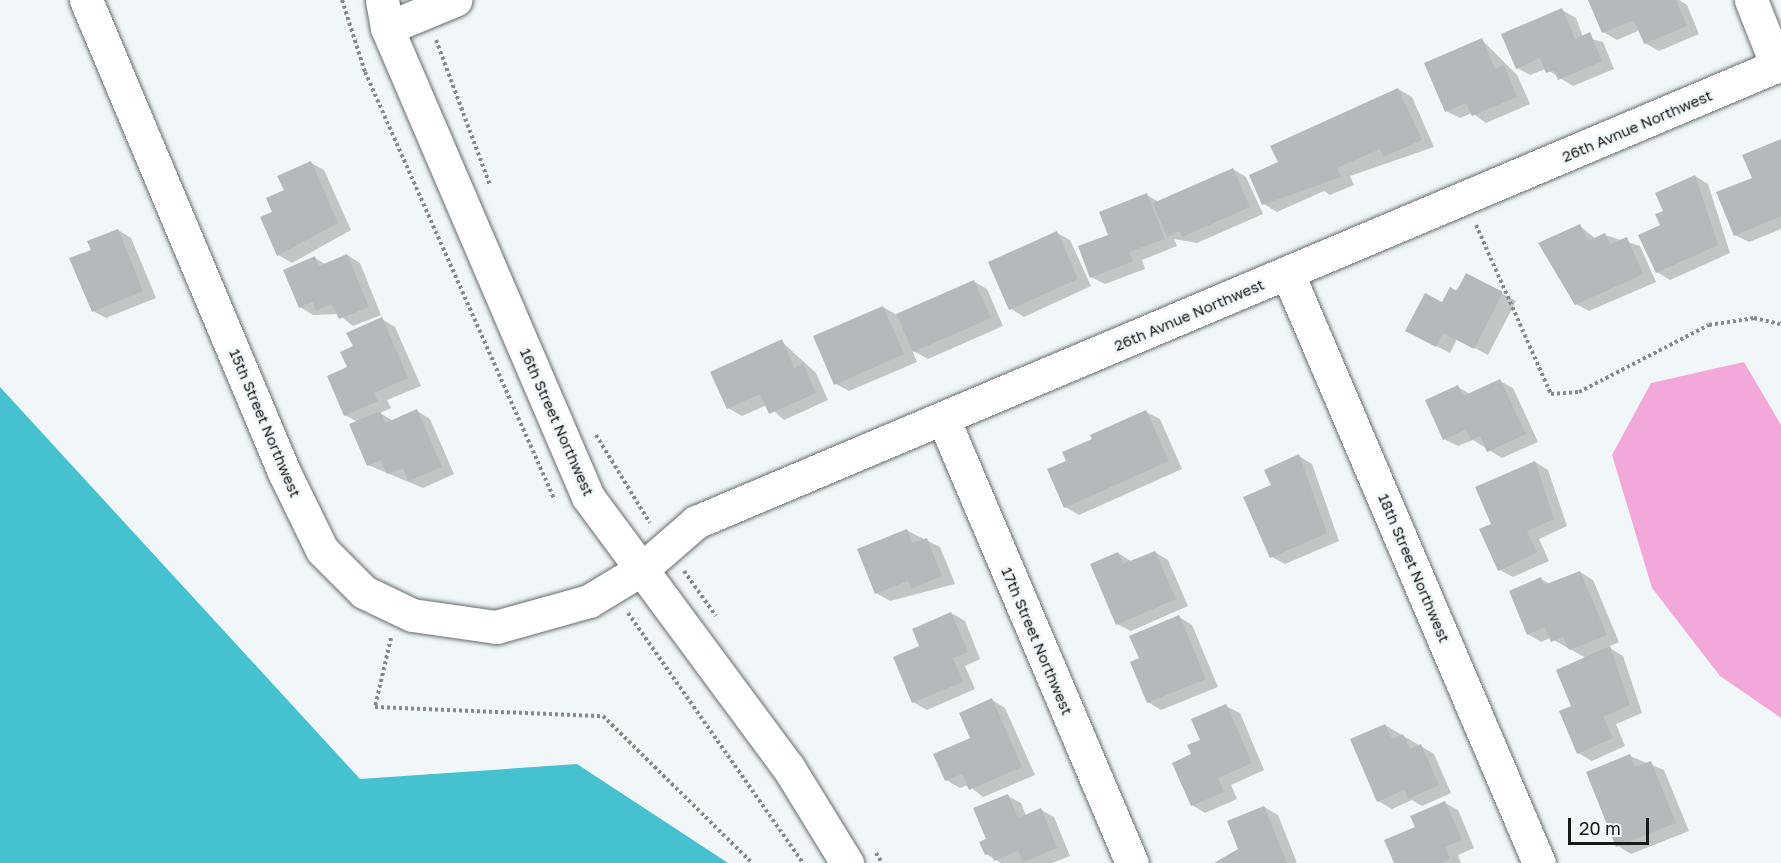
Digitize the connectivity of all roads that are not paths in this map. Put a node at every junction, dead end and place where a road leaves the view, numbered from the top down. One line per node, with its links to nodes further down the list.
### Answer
1 (86, 0): 9 (street, 15th Street Northwest)
2 (1751, 0): 5 (street)
3 (441, 6): 4 (street)
4 (384, 14): 8 (street, 16th Street Northwest)
5 (1779, 65): 6 (street, 26th Avnue Northwest)
6 (1288, 274): 7 (street, 26th Avnue Northwest); 12 (street, 18th Street Northwest)
7 (943, 418): 8 (street, 26th Avnue Northwest); 11 (street, 17th Street Northwest)
8 (642, 568): 9 (street, 26th Avnue Northwest); 10 (street, 16th Street Northwest)
9 (611, 587)
10 (859, 853)
11 (1132, 863)
12 (1539, 863)

